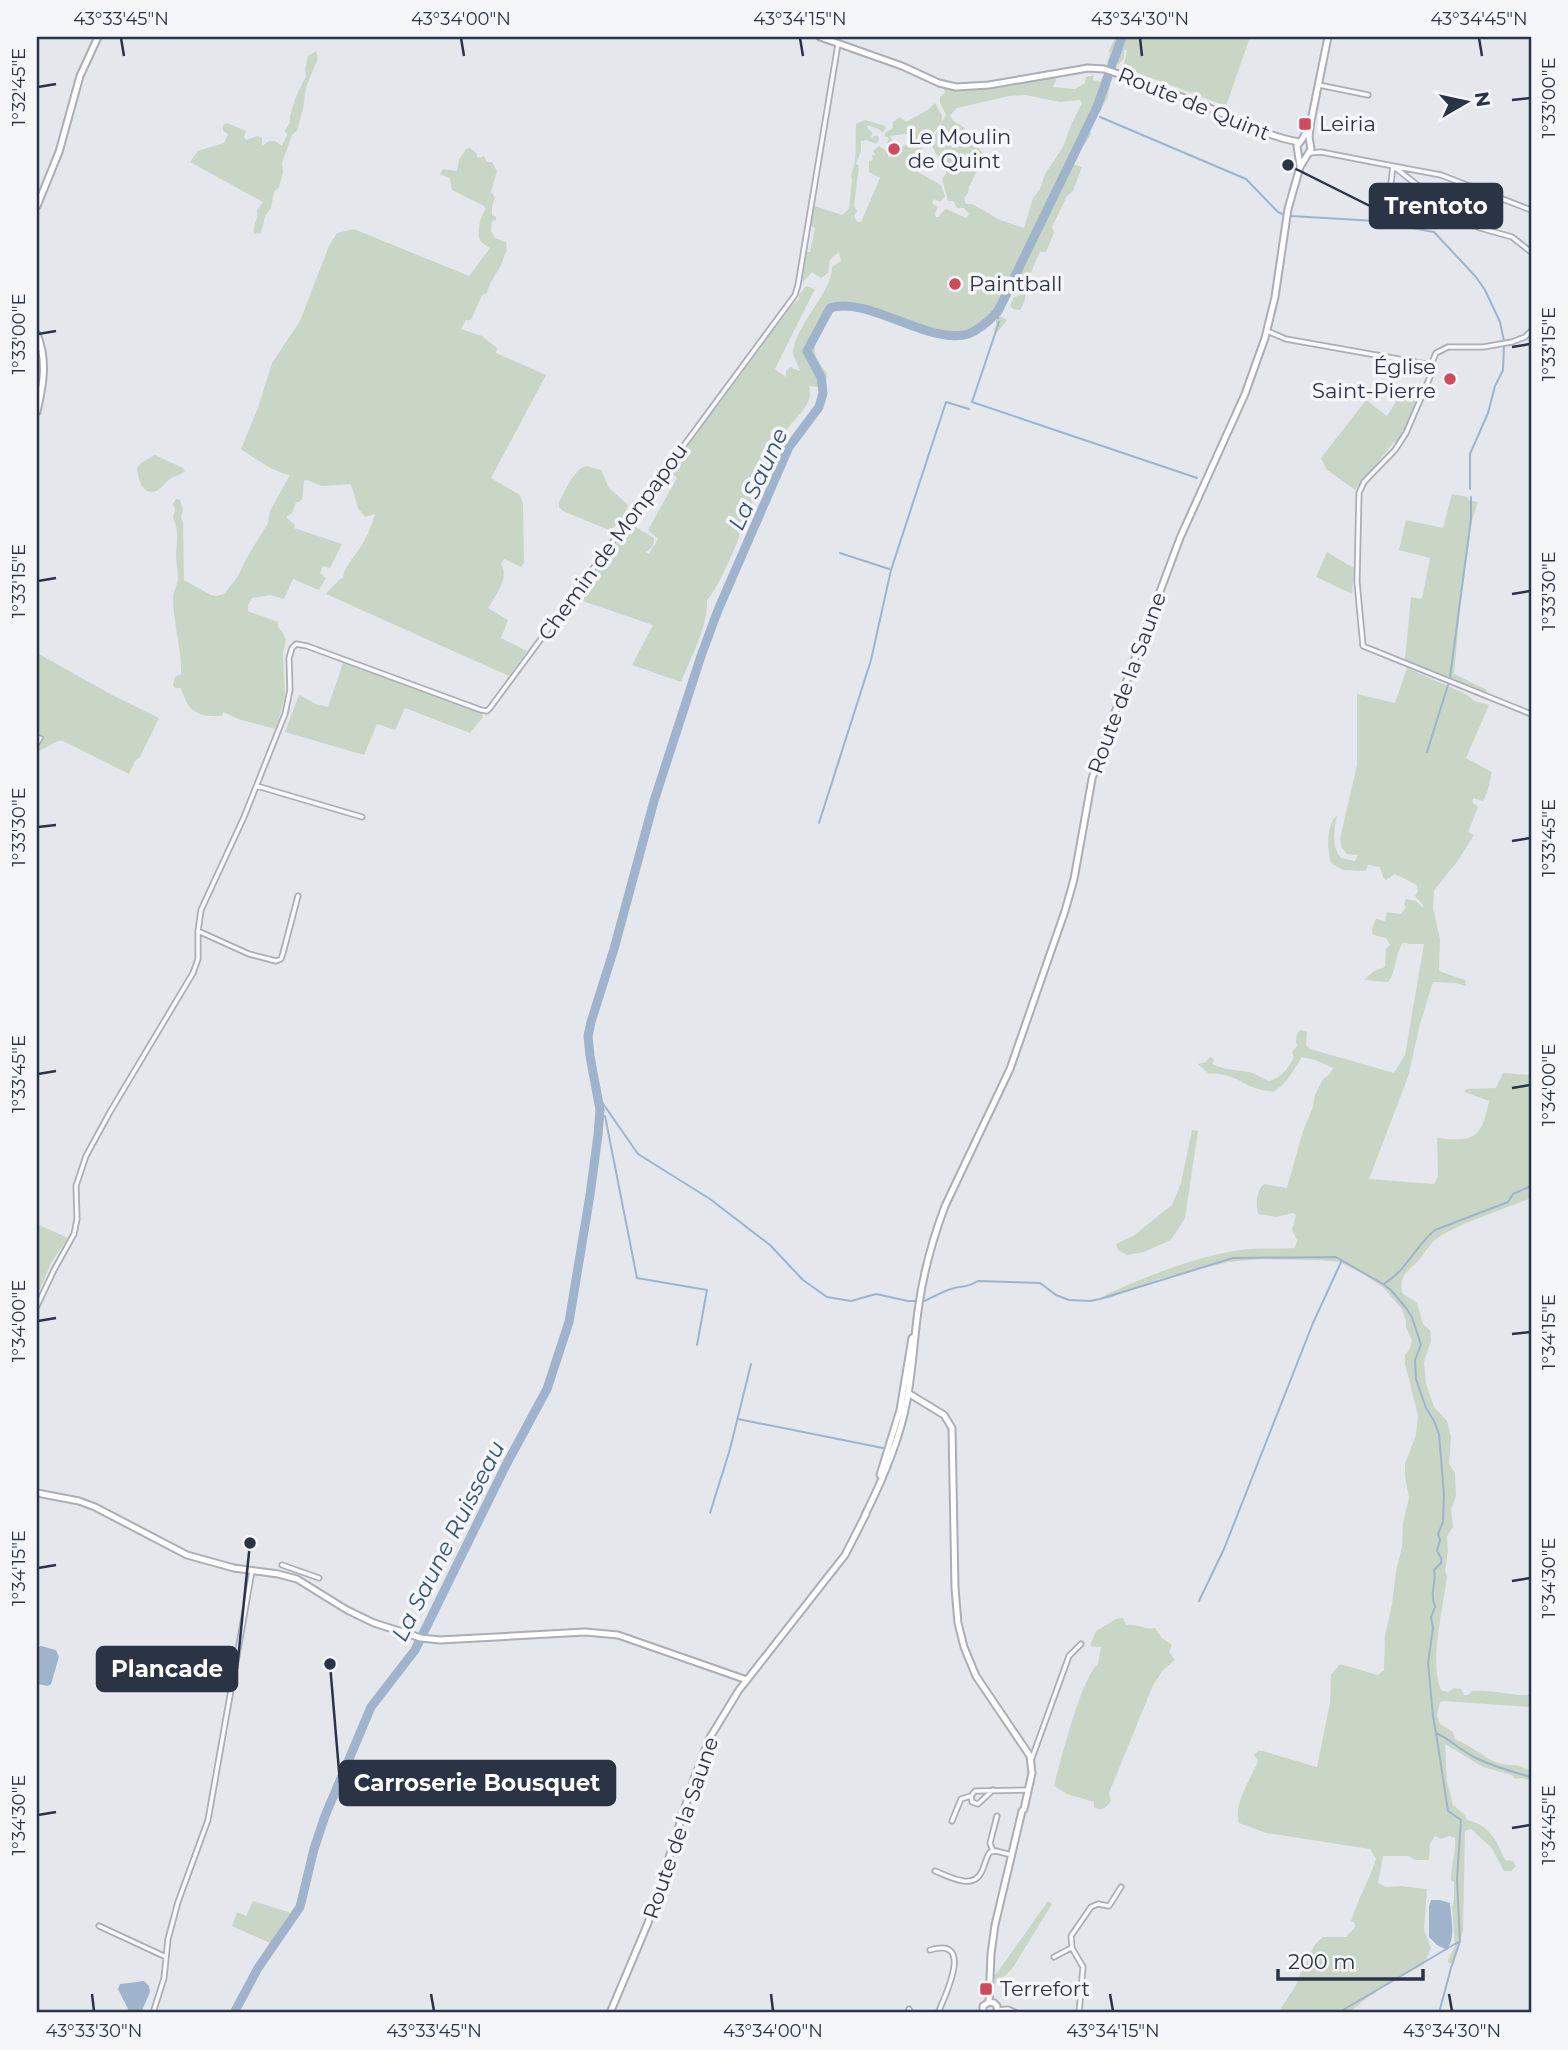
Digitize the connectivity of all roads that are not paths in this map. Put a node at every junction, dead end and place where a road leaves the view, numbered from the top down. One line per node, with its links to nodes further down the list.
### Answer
1 (98, 37): 17 (street)
2 (820, 37): 4 (street, Route de Quint)
3 (1328, 37): 5 (street)
4 (838, 43): 8 (street, Route de Quint); 28 (street, Chemin de Monpapou)
5 (1319, 85): 6 (street); 7 (street)
6 (1368, 95)
7 (1311, 121): 9 (street); 10 (street)
8 (1285, 141): 9 (street, Route de Quint); 11 (street, Route de Quint)
9 (1300, 142): 10 (street); 11 (street)
10 (1310, 145): 12 (street); 13 (street)
11 (1298, 151): 13 (street); 15 (street, Route de la Saune)
12 (1321, 152): 13 (street); 14 (street)
13 (1308, 153): 15 (street, Route de la Saune)
14 (1393, 166): 16 (street); 18 (street); 19 (street)
15 (1300, 167): 20 (street, Route de la Saune)
16 (1385, 201)
17 (37, 206)
18 (1531, 210)
19 (1531, 252)
20 (1267, 331): 23 (street); 33 (street, Route de la Saune)
21 (1531, 331): 23 (street)
22 (37, 334): 24 (street)
23 (1432, 365): 25 (street)
24 (37, 412)
25 (1531, 714)
26 (40, 738): 27 (street)
27 (37, 743)
28 (257, 786): 29 (street); 31 (street, Chemin de Monpapou)
29 (362, 817)
30 (298, 896): 31 (street)
31 (198, 931): 32 (street, Chemin de Monpapou)
32 (37, 1306)
33 (906, 1396): 42 (street, Route de la Saune); 44 (street)
34 (37, 1493): 36 (street)
35 (282, 1565): 37 (street)
36 (252, 1570): 39 (street); 57 (street)
37 (300, 1570): 38 (street); 39 (street)
38 (319, 1577)
39 (297, 1579): 41 (street)
40 (1081, 1644): 44 (street)
41 (722, 1673): 42 (street); 43 (street)
42 (747, 1681): 43 (street, Route de la Saune)
43 (740, 1690): 63 (street, Route de la Saune)
44 (1031, 1760): 46 (street)
45 (993, 1790): 46 (street); 47 (street); 47 (street)
46 (1028, 1790): 51 (street)
47 (971, 1796): 49 (street)
48 (998, 1816): 50 (street)
49 (952, 1821)
50 (993, 1851): 51 (street); 52 (street)
51 (1012, 1855): 59 (street)
52 (935, 1871)
53 (1121, 1887): 55 (street)
54 (99, 1926): 57 (street)
55 (1072, 1948): 58 (street); 66 (street)
56 (930, 1950): 64 (street)
57 (166, 1956): 62 (street)
58 (1054, 1957)
59 (989, 2002): 60 (street); 61 (street)
60 (998, 2011): 65 (street)
61 (982, 2012)
62 (153, 2013)
63 (610, 2013)
64 (938, 2013)
65 (1017, 2013)
66 (1079, 2013)

